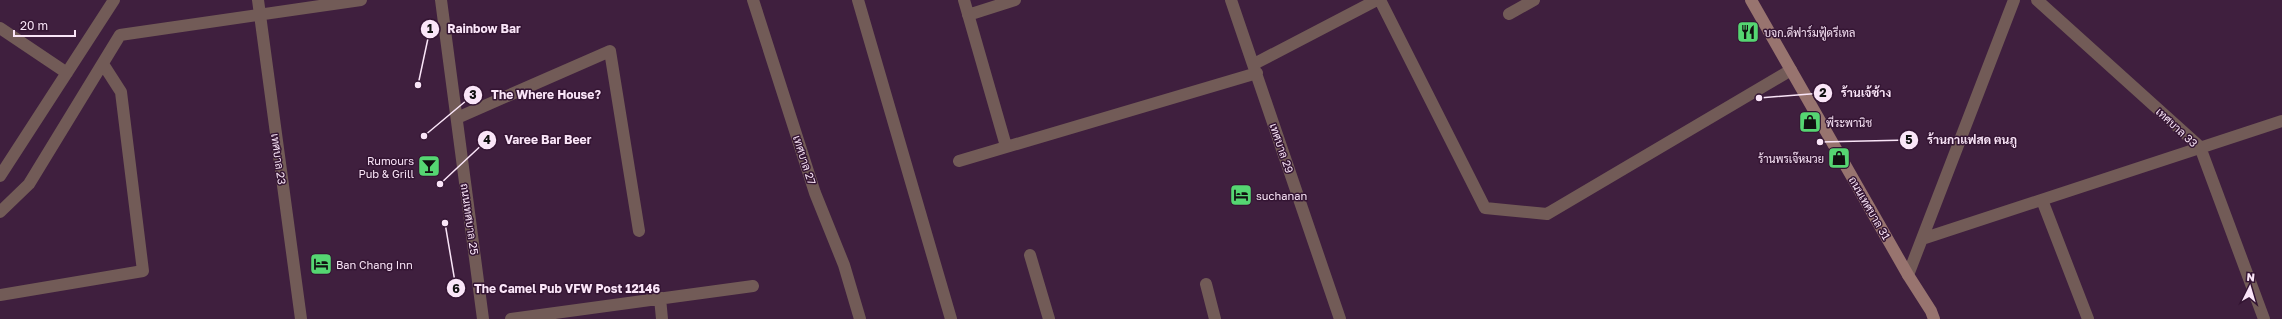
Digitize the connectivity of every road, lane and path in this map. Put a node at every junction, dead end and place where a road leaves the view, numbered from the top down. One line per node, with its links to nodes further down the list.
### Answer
1 (114, 0): 22 (street)
2 (258, 0): 15 (street, เทศบาล 23)
3 (361, 0): 15 (street)
4 (441, 0): 23 (street, ถนนเทศบาล 25)
5 (753, 0): 44 (street, เทศบาล 27)
6 (858, 0): 45 (street)
7 (964, 0): 17 (street)
8 (1015, 0): 17 (street)
9 (1231, 0): 20 (street, เทศบาล 29)
10 (1378, 0): 20 (street); 21 (street)
11 (1534, 0): 16 (street)
12 (1751, 0): 21 (main road, ถนนเทศบาล 31)
13 (2014, 0): 32 (street)
14 (2037, 0): 26 (street, เทศบาล 33)
15 (260, 14): 19 (street); 40 (street, เทศบาล 23)
16 (1509, 14)
17 (968, 15): 25 (street)
18 (0, 28): 22 (street)
19 (103, 64): 30 (street); 37 (street)
20 (1255, 69): 25 (street); 48 (street, เทศบาล 29)
21 (1791, 70): 34 (main road, ถนนเทศบาล 31)
22 (67, 73): 28 (street)
23 (457, 118): 31 (street); 41 (street, ถนนเทศบาล 25)
24 (2282, 121): 26 (street)
25 (1006, 146): 27 (street)
26 (2200, 147): 29 (street); 51 (street, เทศบาล 33)
27 (959, 161)
28 (0, 176)
29 (2042, 200): 32 (street); 50 (street)
30 (0, 212)
31 (639, 231)
32 (1922, 239): 34 (street)
33 (1030, 255): 46 (street)
34 (1908, 275): 39 (main road, ถนนเทศบาล 31)
35 (1206, 284): 47 (street)
36 (753, 286): 38 (street)
37 (0, 295)
38 (660, 298): 42 (street); 43 (street)
39 (1933, 315): 49 (main road, ถนนเทศบาล 31)
40 (300, 319)
41 (483, 319)
42 (511, 319)
43 (662, 319)
44 (860, 319)
45 (951, 319)
46 (1049, 319)
47 (1215, 319)
48 (1340, 319)
49 (1942, 319)
50 (2088, 319)
51 (2264, 319)

